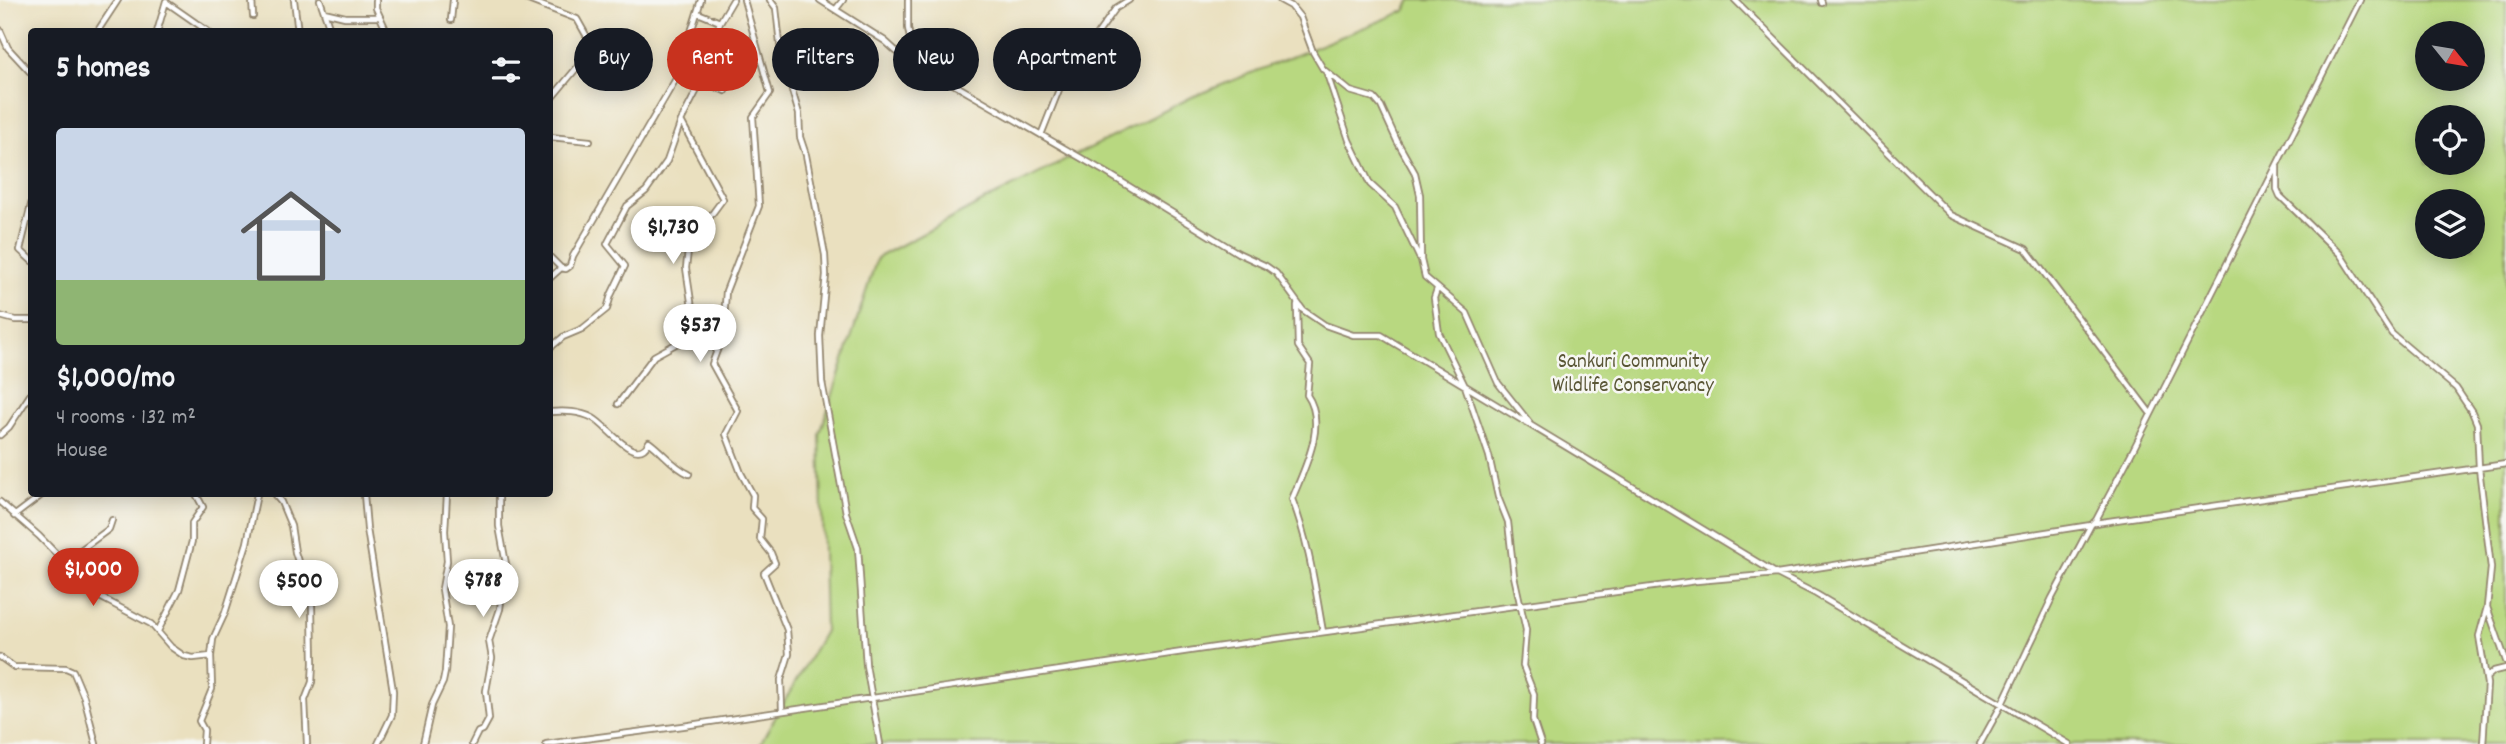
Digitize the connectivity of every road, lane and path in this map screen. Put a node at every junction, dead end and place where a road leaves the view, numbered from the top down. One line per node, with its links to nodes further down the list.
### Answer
1 (118, 0): 27 (street)
2 (252, 0): 23 (street)
3 (294, 0): 30 (street)
4 (320, 0): 21 (street)
5 (376, 0): 24 (street)
6 (453, 0): 25 (street)
7 (528, 0): 43 (street)
8 (701, 0): 22 (street)
9 (733, 0): 26 (street)
10 (744, 0): 94 (street)
11 (770, 0): 92 (street)
12 (820, 0): 20 (street)
13 (843, 0): 20 (street)
14 (908, 0): 35 (street)
15 (1129, 0): 45 (street)
16 (1280, 0): 39 (street)
17 (1735, 0): 64 (street)
18 (2360, 0): 48 (street)
19 (166, 1): 28 (street); 29 (street)
20 (835, 9): 37 (street)
21 (324, 12): 24 (street); 31 (street)
22 (698, 13): 26 (street); 33 (street)
23 (253, 16)
24 (380, 17): 32 (street)
25 (451, 20)
26 (720, 22): 34 (street)
27 (100, 28)
28 (158, 28)
29 (203, 28)
30 (298, 28)
31 (330, 28)
32 (385, 28)
33 (693, 28)
34 (718, 28)
35 (908, 28)
36 (0, 30): 38 (street)
37 (893, 48)
38 (28, 70)
39 (1326, 73): 52 (street); 52 (street)
40 (668, 91): 53 (street)
41 (694, 91): 44 (street)
42 (966, 91): 45 (street)
43 (553, 96)
44 (681, 121): 59 (street); 62 (street)
45 (1041, 135): 56 (street)
46 (553, 137): 47 (street)
47 (590, 141)
48 (2277, 165): 64 (street); 68 (street)
49 (28, 217): 50 (street)
50 (28, 257)
51 (553, 260): 53 (street)
52 (1421, 260): 55 (street)
53 (561, 268): 54 (street)
54 (553, 275)
55 (1437, 289): 60 (street); 65 (street)
56 (1297, 303): 60 (street); 86 (street)
57 (0, 316): 58 (street)
58 (28, 320)
59 (553, 345)
60 (1465, 386): 65 (street); 83 (street)
61 (28, 398): 66 (street)
62 (618, 404)
63 (553, 412): 69 (street)
64 (2151, 414): 80 (street)
65 (1531, 425): 82 (street)
66 (0, 435)
67 (2506, 464): 68 (street)
68 (2479, 468): 80 (street); 84 (street)
69 (689, 474)
70 (39, 497): 78 (street)
71 (198, 497): 85 (street)
72 (256, 497): 87 (street)
73 (277, 497): 97 (street)
74 (364, 497): 98 (street)
75 (447, 497): 99 (street)
76 (499, 497): 100 (street)
77 (0, 502): 78 (street)
78 (14, 516): 81 (street)
79 (112, 520): 81 (street)
80 (2093, 524): 82 (street); 93 (street)
81 (63, 563): 85 (street)
82 (1777, 574): 83 (street); 93 (street)
83 (1521, 605): 86 (street); 103 (street)
84 (2487, 607): 89 (street); 91 (street)
85 (158, 631): 87 (street)
86 (1323, 632): 92 (street)
87 (211, 656): 96 (street)
88 (0, 657): 95 (street)
89 (2506, 661)
90 (2506, 668): 91 (street)
91 (2487, 677): 106 (street)
92 (873, 696): 94 (street); 102 (street)
93 (2003, 704): 104 (street); 105 (street)
94 (782, 710): 101 (street)
95 (96, 744)
96 (203, 744)
97 (307, 744)
98 (378, 744)
99 (423, 744)
100 (472, 744)
101 (546, 744)
102 (880, 744)
103 (1541, 744)
104 (1980, 744)
105 (2069, 744)
106 (2483, 744)

